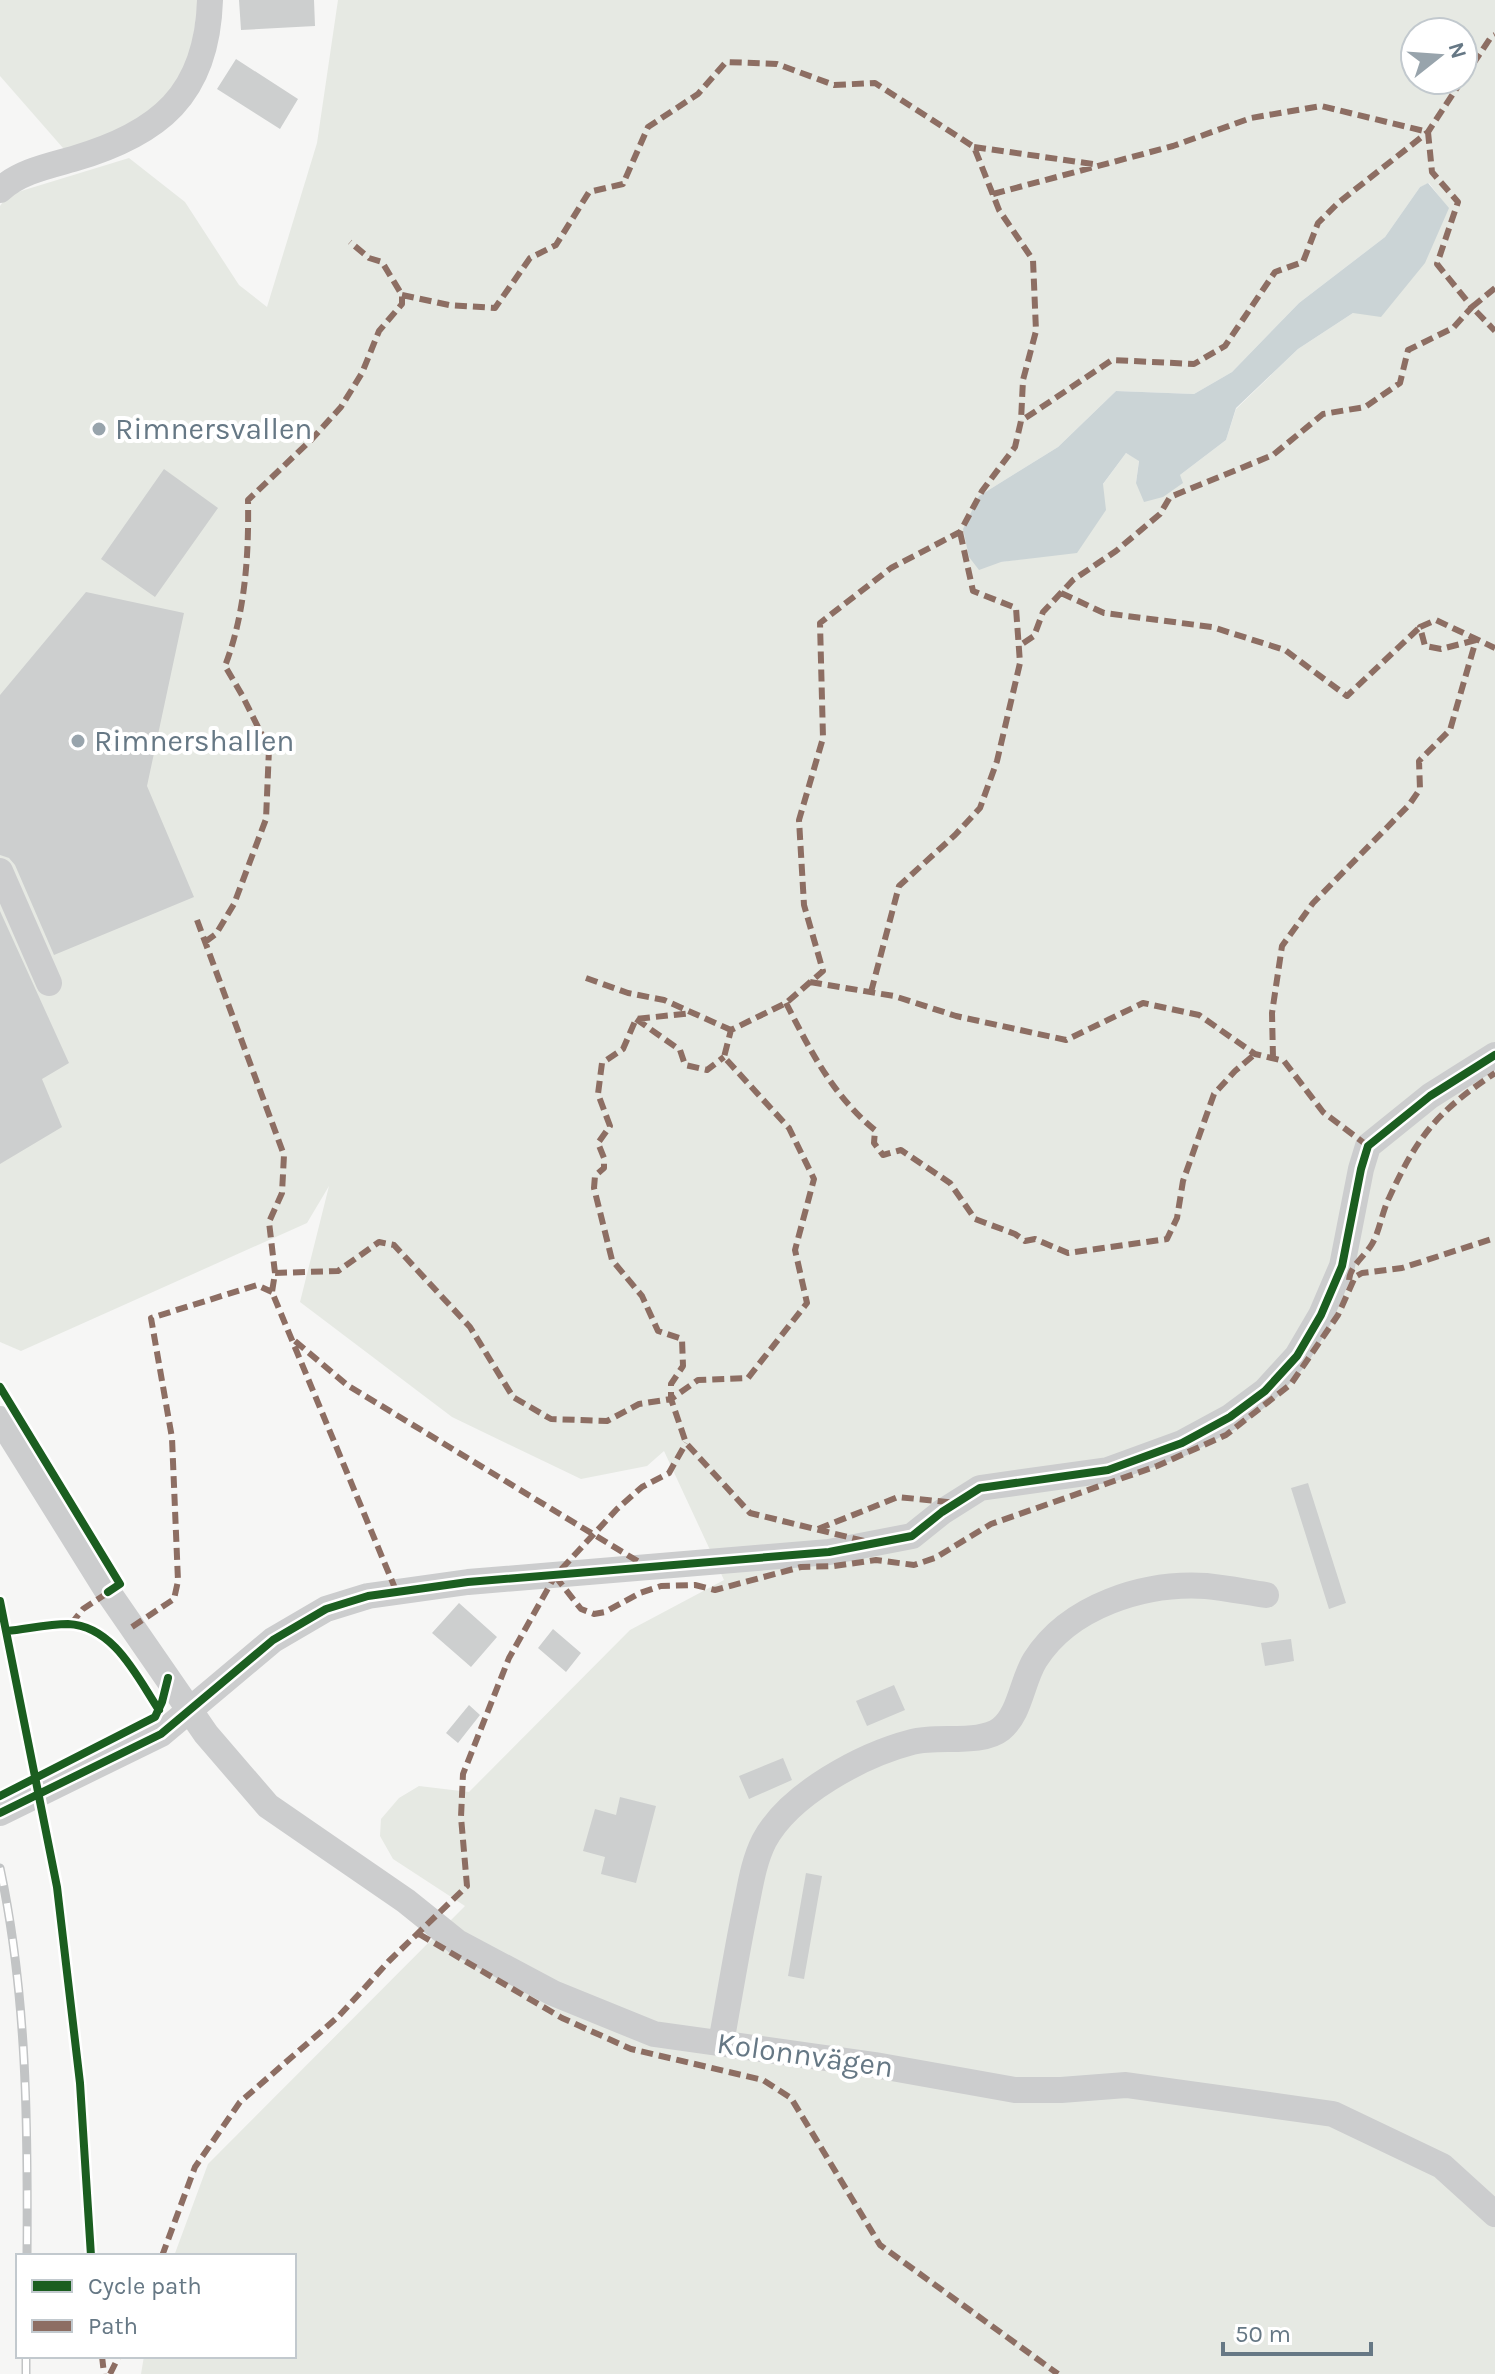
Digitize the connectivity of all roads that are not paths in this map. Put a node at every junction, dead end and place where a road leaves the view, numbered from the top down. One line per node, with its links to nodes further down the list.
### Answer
1 (210, 0): 2 (street)
2 (6, 177)
3 (0, 871): 4 (street)
4 (49, 983)
5 (1495, 1055): 8 (street)
6 (0, 1419): 8 (street, Kolonnvägen)
7 (1266, 1595): 10 (street)
8 (190, 1712): 9 (street); 10 (street, Kolonnvägen)
9 (0, 1813)
10 (725, 2044): 11 (street, Kolonnvägen)
11 (1495, 2214)

